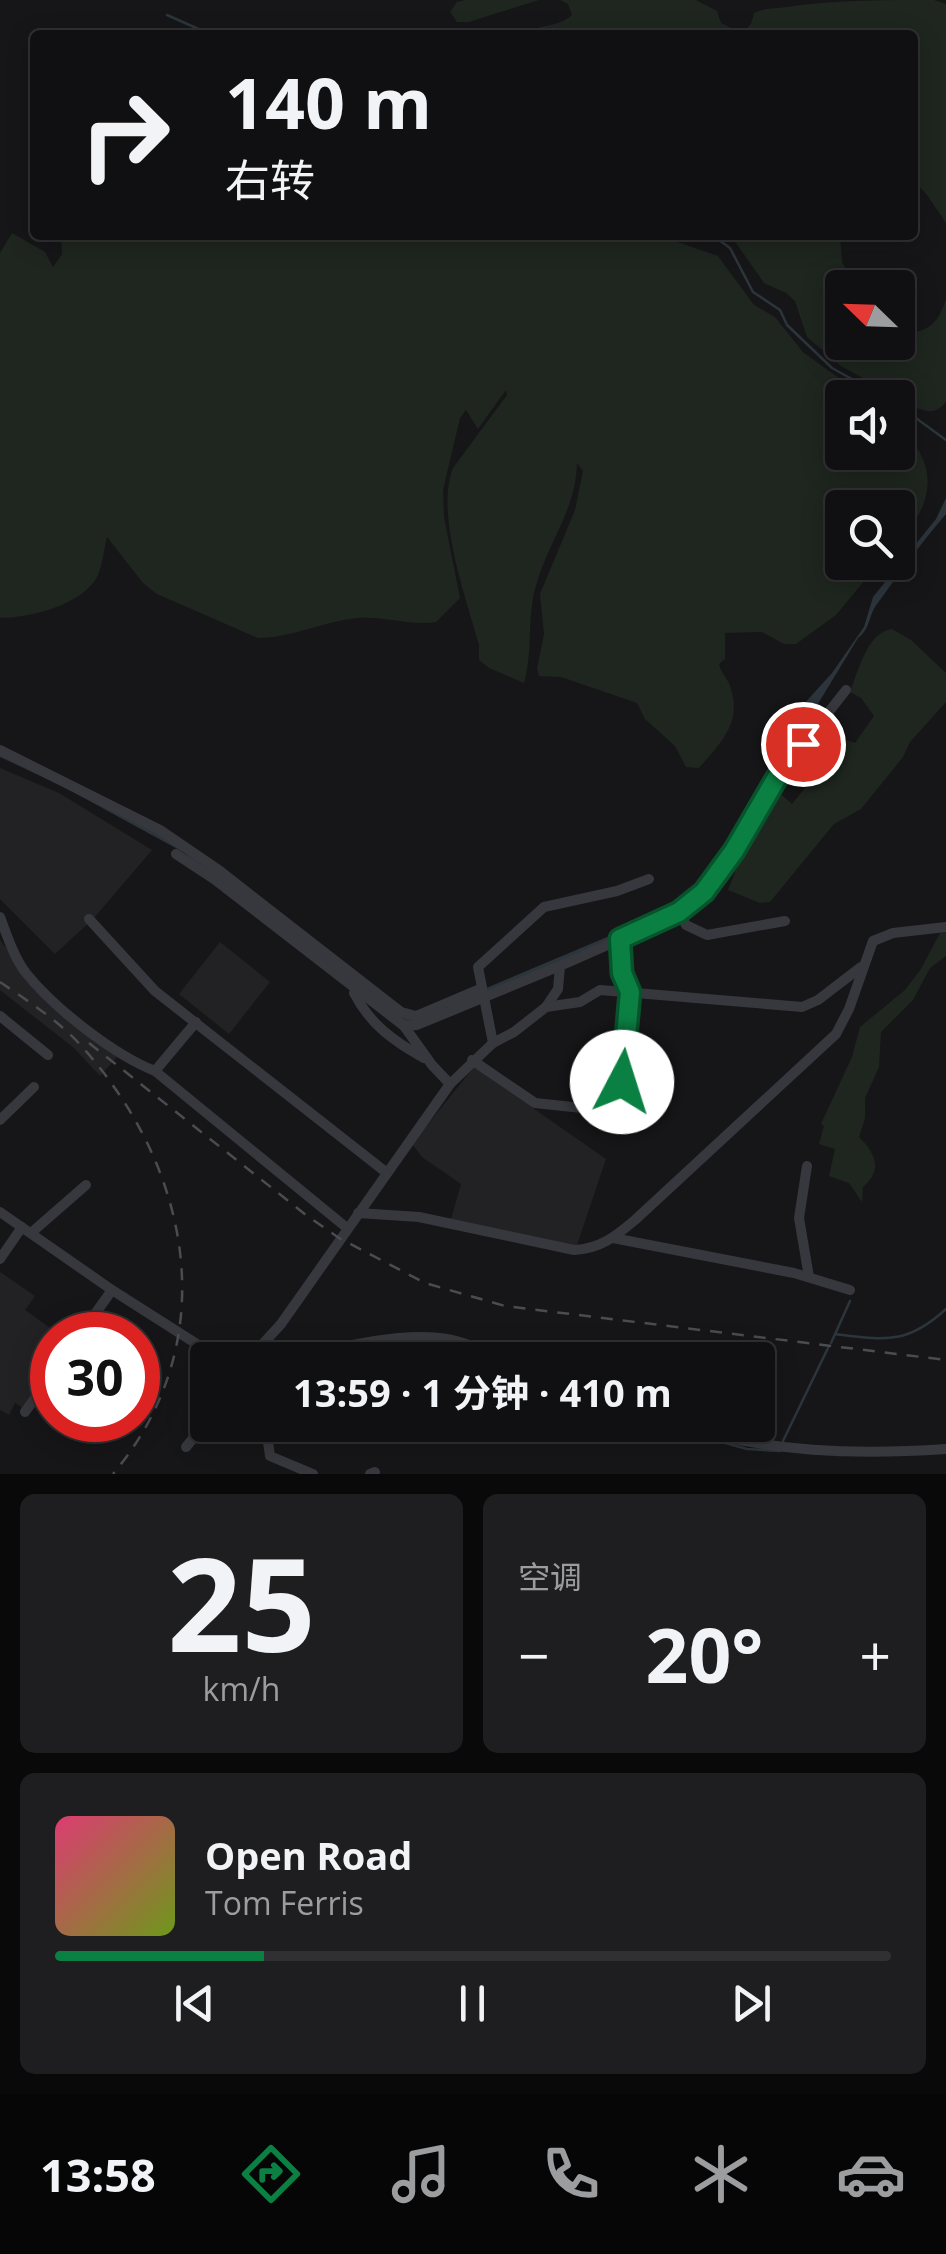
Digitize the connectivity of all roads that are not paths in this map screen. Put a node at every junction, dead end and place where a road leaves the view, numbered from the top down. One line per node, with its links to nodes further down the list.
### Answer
1 (846, 690): 5 (street)
2 (0, 750): 14 (street)
3 (176, 854): 13 (street)
4 (649, 879): 14 (street)
5 (679, 912): 8 (street); 10 (street)
6 (0, 917): 24 (street)
7 (89, 919): 18 (street)
8 (785, 921)
9 (946, 928): 12 (street)
10 (620, 939): 11 (street); 15 (street)
11 (560, 966): 14 (street); 16 (street)
12 (862, 966): 15 (street); 35 (street)
13 (352, 987): 19 (street); 22 (street)
14 (483, 992): 19 (street); 20 (street)
15 (630, 992): 16 (street); 23 (street)
16 (546, 1007): 20 (street)
17 (0, 1016): 21 (street)
18 (196, 1022): 24 (street); 29 (street)
19 (404, 1026): 22 (street)
20 (493, 1043): 23 (street)
21 (48, 1055)
22 (429, 1060): 25 (street)
23 (472, 1060): 25 (street)
24 (155, 1071): 33 (street)
25 (450, 1084): 29 (street)
26 (34, 1087): 27 (street)
27 (0, 1120)
28 (807, 1166): 37 (street)
29 (387, 1173): 32 (street)
30 (86, 1184): 34 (street)
31 (0, 1212): 34 (street)
32 (358, 1213): 33 (street); 35 (street)
33 (346, 1228): 42 (street)
34 (26, 1230): 36 (street); 38 (street)
35 (612, 1238): 37 (street)
36 (0, 1259)
37 (809, 1277): 39 (street)
38 (112, 1290): 40 (street); 41 (street)
39 (850, 1290)
40 (96, 1312)
41 (194, 1342)
42 (264, 1342)
43 (384, 1342): 44 (street)
44 (460, 1342)
45 (30, 1405): 46 (street)
46 (25, 1412)
47 (190, 1442): 50 (street)
48 (268, 1442): 52 (street)
49 (752, 1442): 51 (street)
50 (186, 1447)
51 (946, 1449)
52 (313, 1474)

